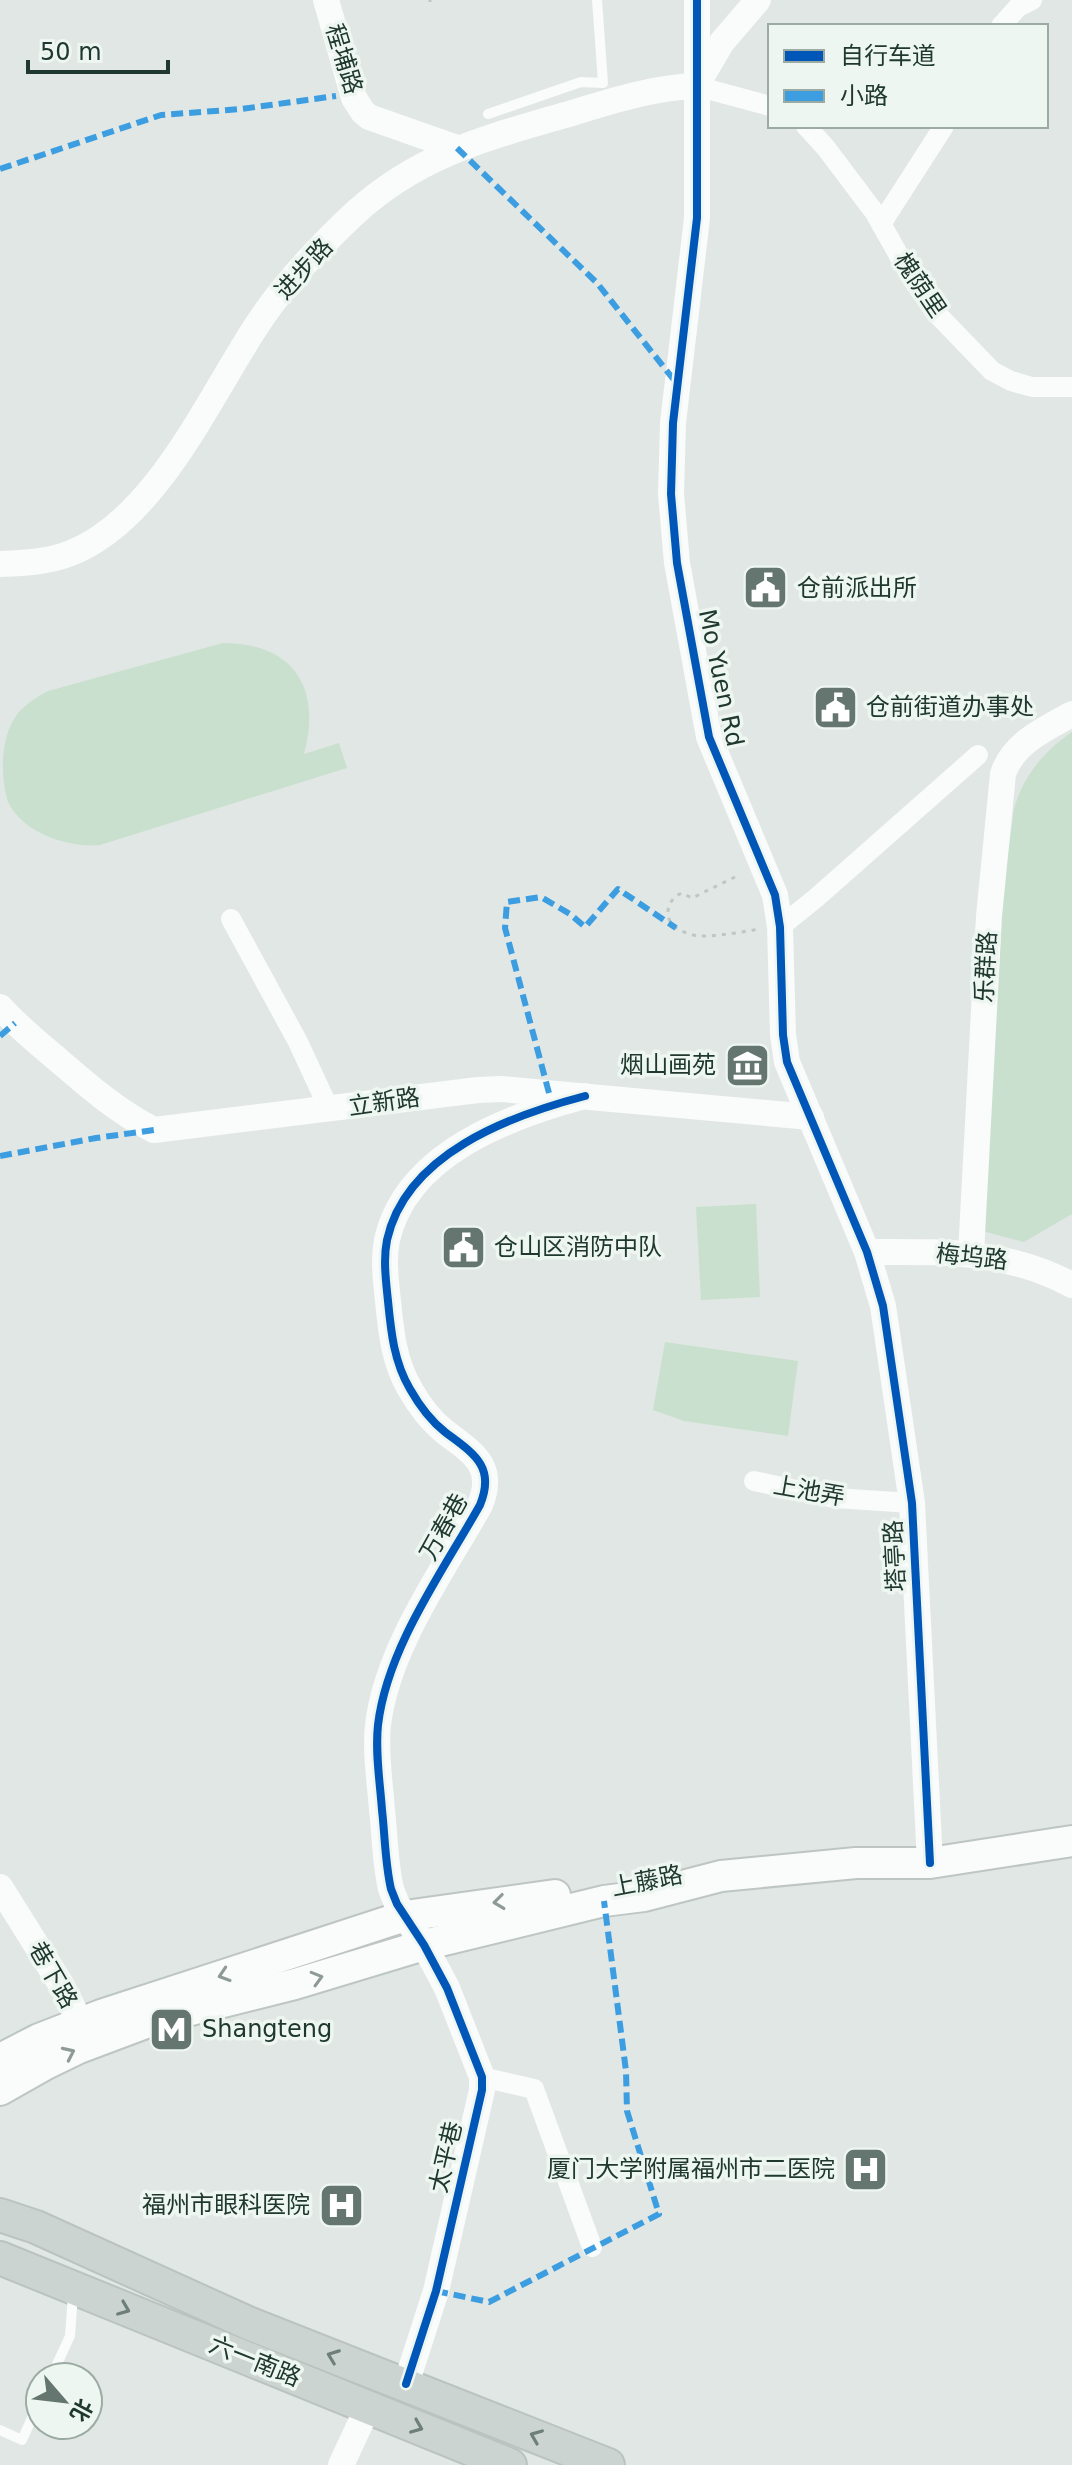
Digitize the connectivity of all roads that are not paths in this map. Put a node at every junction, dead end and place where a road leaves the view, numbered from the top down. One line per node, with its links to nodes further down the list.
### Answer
1 (326, 0): 12 (street, 程埔路)
2 (597, 0): 9 (lane)
3 (697, 0): 7 (street, Mo Yuen Rd)
4 (758, 0): 7 (street)
5 (1032, 0): 6 (street)
6 (1003, 24)
7 (696, 86): 8 (street); 12 (street, 进步路); 19 (street, Mo Yuen Rd)
8 (768, 105)
9 (488, 114)
10 (808, 128): 13 (street, 槐荫里)
11 (943, 128): 13 (street)
12 (457, 148): 15 (street, 进步路)
13 (881, 224): 14 (street, 槐荫里)
14 (1072, 387)
15 (0, 564)
16 (1072, 714): 25 (street, 乐群路)
17 (978, 755): 19 (street)
18 (231, 919): 22 (street)
19 (780, 927): 23 (street, Mo Yuen Rd)
20 (0, 1007): 22 (street, 立新路)
21 (585, 1096): 22 (street, 立新路); 23 (street, 立新路); 35 (street, 万春巷)
22 (329, 1109)
23 (811, 1117): 24 (street, Mo Yuen Rd)
24 (867, 1252): 25 (street, 梅坞路); 28 (street, 塔亭路)
25 (971, 1254): 26 (street, 梅坞路)
26 (1072, 1285)
27 (754, 1481): 28 (street, 上池弄)
28 (912, 1503): 33 (street, 塔亭路)
29 (1072, 1818): 32 (main road)
30 (1072, 1832): 32 (main road)
31 (1072, 1841): 32 (main road)
32 (1021, 1850): 33 (main road)
33 (930, 1863): 35 (main road, 上藤路, one-way to 35); 36 (main road)
34 (0, 1887): 37 (street, 巷下路)
35 (405, 1916): 36 (street); 37 (main road, 上藤路, one-way to 37)
36 (424, 1945): 38 (street); 39 (main road, one-way to 36)
37 (80, 2022): 39 (main road, 上藤路)
38 (482, 2077): 43 (street); 47 (street, 太平巷)
39 (0, 2083)
40 (0, 2199): 42 (main road)
41 (0, 2215): 42 (main road, 六一南路)
42 (36, 2227): 47 (main road, 六一南路, one-way to 42)
43 (592, 2247)
44 (0, 2258): 45 (main road, 六一南路)
45 (74, 2288): 46 (lane); 48 (main road, 六一南路, one-way to 48)
46 (58, 2361)
47 (406, 2384): 53 (main road, 六一南路, one-way to 47)
48 (368, 2407): 51 (street); 52 (main road, 六一南路, one-way to 52)
49 (0, 2430): 50 (lane)
50 (24, 2436)
51 (341, 2465)
52 (510, 2465)
53 (608, 2465)

